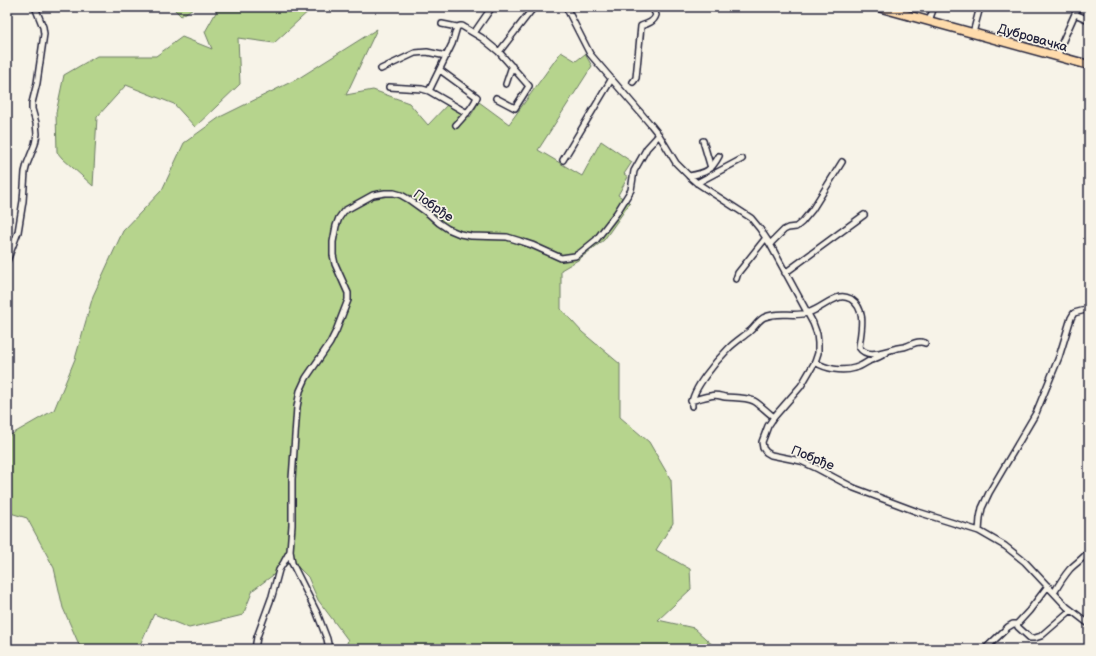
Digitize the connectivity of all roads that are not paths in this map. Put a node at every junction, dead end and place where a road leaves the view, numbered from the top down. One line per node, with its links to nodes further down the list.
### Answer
1 (35, 7): 45 (street)
2 (492, 7): 16 (street)
3 (534, 7): 18 (street)
4 (566, 7): 25 (street, Побрђе)
5 (652, 7): 26 (street)
6 (878, 7): 10 (main road, Дубровачка)
7 (934, 7): 12 (street)
8 (980, 7): 17 (street)
9 (1078, 7): 11 (street)
10 (899, 10): 12 (main road, Дубровачка)
11 (1075, 14): 13 (street); 20 (street)
12 (929, 20): 17 (main road, Дубровачка)
13 (1089, 20)
14 (442, 24): 15 (street)
15 (457, 27): 16 (street); 19 (street)
16 (474, 33): 18 (street)
17 (973, 33): 20 (main road, Дубровачка)
18 (499, 52): 22 (street)
19 (446, 56): 23 (street); 24 (street)
20 (1058, 56): 21 (main road, Дубровачка)
21 (1089, 65)
22 (512, 66): 27 (street); 30 (street)
23 (381, 68)
24 (440, 70): 29 (street); 31 (street)
25 (611, 80): 33 (street, Побрђе); 36 (street)
26 (633, 82)
27 (506, 84)
28 (389, 87): 29 (street)
29 (429, 91): 31 (street)
30 (496, 98)
31 (467, 113): 32 (street)
32 (456, 125)
33 (659, 135): 40 (street, Побрђе); 55 (street, Побрђе)
34 (703, 141): 39 (street)
35 (719, 156): 39 (street)
36 (563, 160)
37 (742, 160): 41 (street)
38 (842, 162): 44 (street)
39 (711, 168): 40 (street)
40 (689, 176): 41 (street, Побрђе)
41 (697, 183): 43 (street, Побрђе)
42 (864, 215): 46 (street)
43 (766, 239): 44 (street, Побрђе); 47 (street)
44 (770, 244): 46 (street, Побрђе)
45 (7, 261)
46 (785, 273): 49 (street, Побрђе)
47 (736, 279)
48 (1089, 308): 54 (street)
49 (808, 313): 51 (street); 52 (street, Побрђе); 53 (street)
50 (925, 343): 51 (street)
51 (886, 352): 52 (street)
52 (815, 362): 53 (street, Побрђе)
53 (774, 417): 54 (street, Побрђе)
54 (979, 531): 57 (street, Побрђе)
55 (290, 551): 62 (street); 63 (street)
56 (1089, 551): 58 (street)
57 (1048, 586): 58 (street, Побрђе); 60 (street)
58 (1054, 593): 59 (street, Побрђе)
59 (1071, 610): 60 (street); 61 (street, Побрђе)
60 (1017, 624): 64 (street)
61 (1089, 624)
62 (255, 649)
63 (328, 649)
64 (984, 649)

